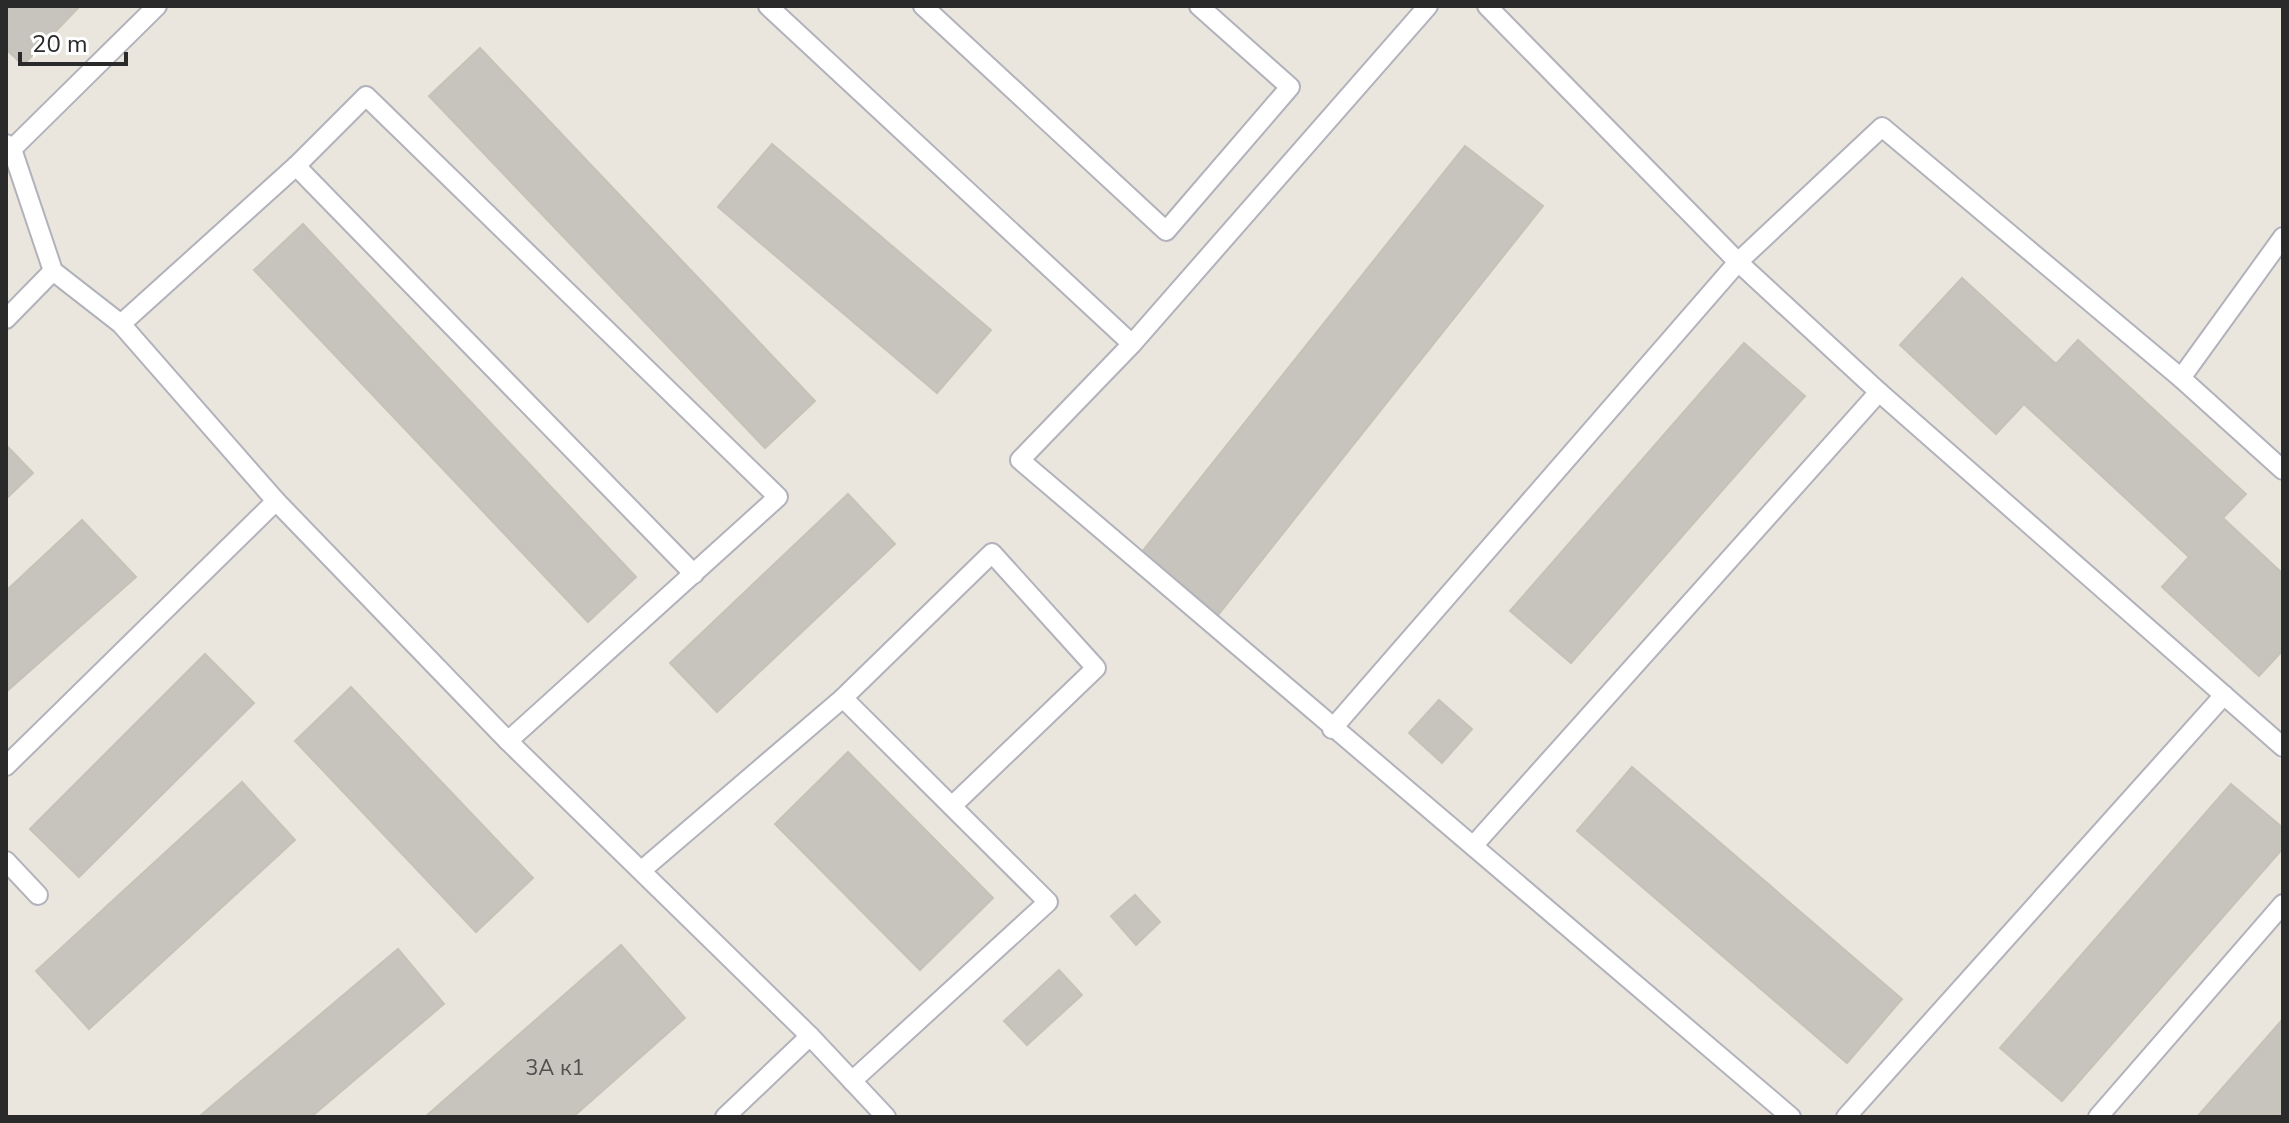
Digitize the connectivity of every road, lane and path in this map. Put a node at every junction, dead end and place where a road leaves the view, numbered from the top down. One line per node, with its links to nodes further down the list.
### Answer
1 (157, 6): 7 (lane)
2 (768, 6): 14 (lane)
3 (923, 6): 4 (lane)
4 (1199, 6)
5 (1428, 6): 14 (lane)
6 (1487, 6): 10 (lane)
7 (9, 146): 11 (lane)
8 (296, 166): 13 (lane); 19 (lane); 19 (lane)
9 (2283, 237): 15 (lane)
10 (1738, 262): 15 (lane); 16 (lane); 22 (lane)
11 (53, 271): 12 (lane); 13 (lane)
12 (6, 319)
13 (121, 324): 18 (lane)
14 (1132, 344): 22 (lane)
15 (2181, 378): 17 (lane)
16 (1879, 392): 20 (lane); 27 (lane)
17 (2283, 470)
18 (276, 501): 23 (lane); 25 (lane)
19 (694, 574): 23 (lane)
20 (2224, 695): 24 (lane); 37 (lane)
21 (843, 698): 26 (lane); 26 (lane); 29 (lane)
22 (1332, 729): 27 (lane)
23 (508, 741): 29 (lane)
24 (2283, 747)
25 (6, 766)
26 (952, 806): 33 (lane)
27 (1473, 846): 36 (lane)
28 (6, 861): 30 (lane)
29 (642, 870): 32 (lane)
30 (38, 895)
31 (2283, 904): 38 (lane)
32 (810, 1036): 33 (lane); 34 (lane)
33 (852, 1081): 35 (lane)
34 (725, 1117)
35 (886, 1117)
36 (1791, 1117)
37 (1846, 1117)
38 (2098, 1117)

